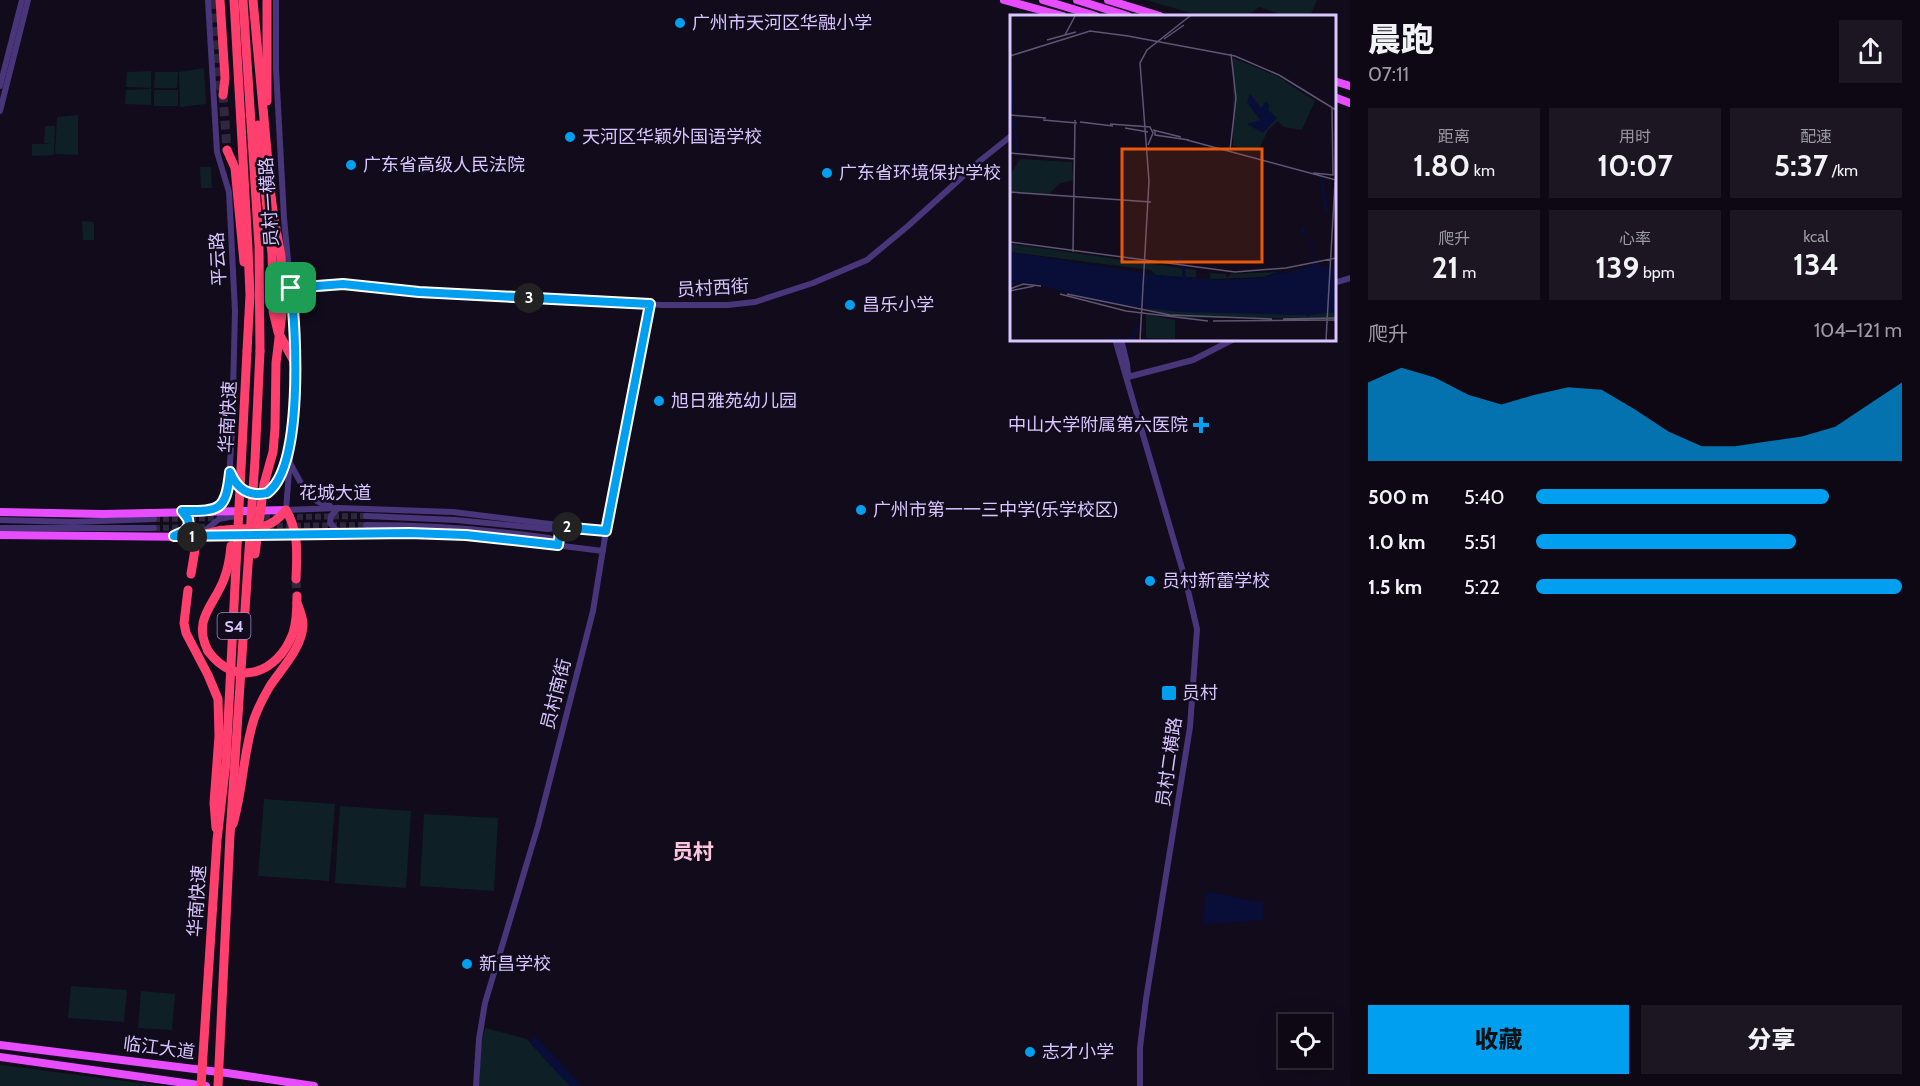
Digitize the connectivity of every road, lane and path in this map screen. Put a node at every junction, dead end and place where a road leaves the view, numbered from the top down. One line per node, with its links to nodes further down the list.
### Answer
1 (22, 0): 21 (street)
2 (28, 0): 26 (street)
3 (208, 0): 44 (street, 平云路)
4 (220, 0): 23 (highway)
5 (234, 0): 19 (highway, 华南快速 / S4)
6 (243, 0): 19 (highway, 华南快速 / S4)
7 (254, 0): 27 (highway)
8 (267, 0): 27 (highway)
9 (276, 0): 32 (street, 员村一横路)
10 (1004, 0): 13 (main road)
11 (1077, 0): 17 (main road, bridge)
12 (1109, 0): 16 (main road); 18 (main road)
13 (1043, 8): 14 (main road); 15 (main road, bridge)
14 (1060, 15)
15 (1088, 15)
16 (1095, 15)
17 (1125, 15)
18 (1157, 15)
19 (243, 70): 33 (highway); 39 (highway, 华南快速 / S4); 69 (highway, 华南快速 / S4, bridge)
20 (1335, 81): 22 (main road)
21 (0, 86)
22 (1350, 86)
23 (224, 95)
24 (1335, 98): 25 (main road)
25 (1350, 103)
26 (0, 111)
27 (265, 128): 69 (highway, bridge)
28 (1010, 137): 34 (street, 员村西街)
29 (227, 150): 39 (highway)
30 (1350, 278): 31 (street)
31 (1335, 283)
32 (291, 288): 34 (street, 员村西街); 40 (street, 员村一横路)
33 (273, 296)
34 (650, 304): 58 (street, 员村南街)
35 (273, 311): 40 (highway)
36 (1115, 340): 41 (street, 员村二横路)
37 (1121, 340): 41 (street, 员村二横路)
38 (1232, 340): 41 (street)
39 (247, 351): 45 (highway, 华南快速 / S4, bridge)
40 (295, 363): 42 (street, 员村一横路)
41 (1128, 377): 79 (street, 员村二横路)
42 (291, 441): 43 (street, 员村一横路); 44 (street)
43 (289, 461): 46 (street); 47 (street, 员村一横路)
44 (230, 472): 49 (street, 平云路)
45 (241, 494): 70 (highway, bridge); 71 (highway, 华南快速 / S4, bridge)
46 (339, 508): 47 (street, 花城大道); 55 (street, 花城大道); 59 (street)
47 (286, 510): 49 (main road, 花城大道); 62 (highway); 63 (street); 63 (highway)
48 (182, 511): 49 (main road, 花城大道); 50 (main road, 花城大道); 61 (main road)
49 (213, 511)
50 (0, 512)
51 (366, 516): 55 (street, 花城大道)
52 (154, 519): 53 (street)
53 (0, 520)
54 (366, 525): 64 (street, 花城大道)
55 (561, 527): 58 (street, 花城大道); 64 (street)
56 (0, 528): 57 (street)
57 (154, 528)
58 (606, 531): 65 (street, 员村南街)
59 (345, 534): 62 (street, 花城大道); 64 (street, 花城大道)
60 (0, 535): 61 (main road, 花城大道)
61 (174, 536): 63 (main road, 花城大道)
62 (297, 536): 63 (street, 花城大道); 67 (highway)
63 (197, 537): 66 (highway)
64 (558, 545): 65 (street, 花城大道)
65 (603, 551): 78 (street, 员村南街)
66 (191, 574)
67 (297, 579)
68 (188, 590): 71 (highway, bridge)
69 (245, 613): 70 (highway, 华南快速 / S4, bridge)
70 (230, 835): 76 (highway, 华南快速 / S4, bridge)
71 (217, 840): 74 (highway, 华南快速 / S4, bridge)
72 (0, 1046): 77 (main road, 临江大道)
73 (0, 1057): 75 (main road, 临江大道)
74 (201, 1086)
75 (206, 1086)
76 (218, 1086)
77 (314, 1086)
78 (476, 1086)
79 (1140, 1086)

